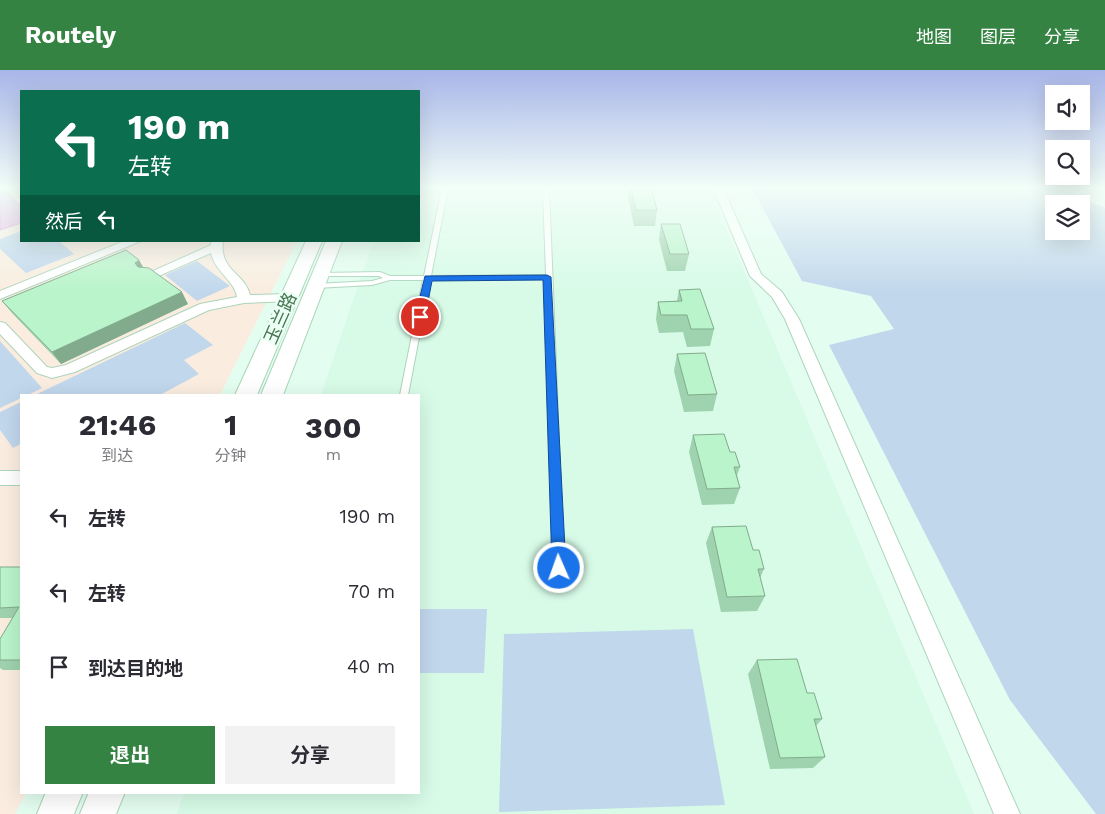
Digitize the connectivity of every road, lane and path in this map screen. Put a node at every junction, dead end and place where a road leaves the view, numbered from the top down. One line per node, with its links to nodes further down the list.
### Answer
1 (438, 223): 11 (lane)
2 (546, 223): 9 (lane)
3 (733, 223): 27 (street)
4 (132, 242): 13 (street)
5 (314, 242): 15 (street, 玉兰路)
6 (334, 242): 12 (street, 玉兰路)
7 (216, 244): 8 (street); 14 (street)
8 (150, 275)
9 (547, 277): 11 (lane); 22 (lane)
10 (390, 278): 11 (lane); 12 (lane); 12 (lane)
11 (428, 278): 19 (lane)
12 (318, 280): 18 (street, 玉兰路)
13 (0, 295)
14 (244, 298): 15 (street); 16 (street)
15 (288, 298): 17 (street, 玉兰路)
16 (0, 326)
17 (246, 394)
18 (272, 394)
19 (404, 394)
20 (20, 478): 21 (street)
21 (1, 480)
22 (559, 568)
23 (63, 794): 25 (street)
24 (106, 794): 26 (street)
25 (55, 814)
26 (98, 814)
27 (1007, 814)

